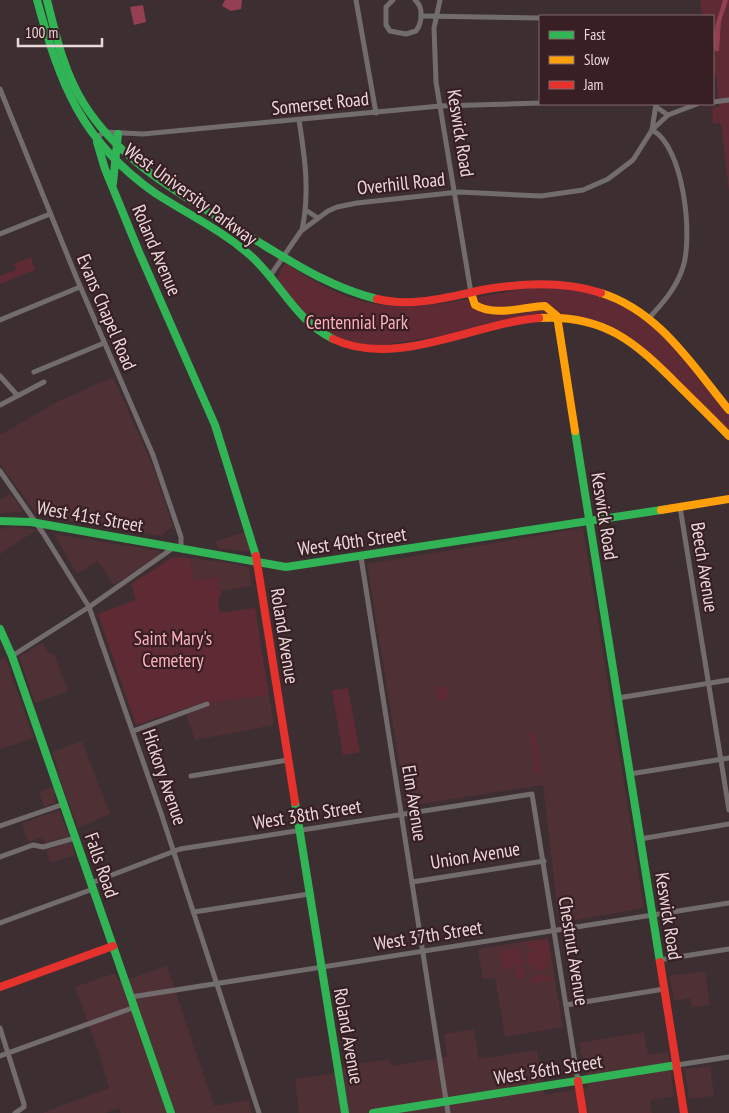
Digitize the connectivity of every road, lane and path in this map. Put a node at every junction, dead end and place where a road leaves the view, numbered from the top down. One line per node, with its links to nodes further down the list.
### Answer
1 (37, 0): 23 (main road, Roland Avenue)
2 (47, 0): 21 (main road)
3 (356, 0): 17 (street)
4 (393, 0): 7 (street)
5 (415, 0): 7 (street)
6 (440, 0): 8 (street, Keswick Road)
7 (421, 16): 8 (street)
8 (438, 17): 9 (street); 16 (street, Keswick Road)
9 (539, 18)
10 (0, 89): 29 (street, Evans Chapel Road)
11 (729, 100): 12 (street)
12 (714, 102)
13 (539, 103): 16 (street, Somerset Road)
14 (656, 105): 18 (street); 20 (street)
15 (694, 105): 18 (street, Overhill Road)
16 (440, 106): 17 (street, Somerset Road); 27 (street, Keswick Road)
17 (376, 113): 19 (street, Somerset Road)
18 (668, 115): 20 (street, Overhill Road)
19 (299, 120): 22 (street, Somerset Road); 28 (street)
20 (652, 130): 27 (street, Overhill Road); 38 (street)
21 (104, 132): 22 (street, Somerset Road); 23 (street, West University Parkway); 24 (main road)
22 (118, 134): 24 (main road, Roland Avenue)
23 (96, 140): 25 (main road, West University Parkway); 26 (main road, Roland Avenue)
24 (116, 144): 25 (main road, Roland Avenue); 33 (main road, West University Parkway)
25 (114, 160): 26 (main road, Roland Avenue); 34 (main road, West University Parkway)
26 (113, 187): 56 (main road, Roland Avenue)
27 (455, 193): 30 (street, Overhill Road); 36 (street, Keswick Road)
28 (306, 211): 30 (street); 31 (street)
29 (50, 214): 32 (street); 35 (street, Evans Chapel Road)
30 (318, 218): 31 (street, Overhill Road)
31 (302, 231): 33 (street, Overhill Road)
32 (0, 234)
33 (284, 257): 34 (street, Overhill Road); 36 (main road, West University Parkway)
34 (270, 276): 37 (main road, West University Parkway)
35 (80, 287): 39 (street); 40 (street, Evans Chapel Road)
36 (471, 293): 37 (main road); 38 (main road, West University Parkway)
37 (557, 316): 47 (main road, West University Parkway); 52 (main road, Keswick Road)
38 (649, 318): 46 (main road, West University Parkway)
39 (0, 320)
40 (104, 343): 41 (street); 54 (street, Evans Chapel Road)
41 (34, 372)
42 (0, 376): 44 (street)
43 (44, 382): 44 (street)
44 (17, 395): 45 (street)
45 (1, 402)
46 (729, 410)
47 (729, 436)
48 (0, 471): 53 (street, Hickory Avenue)
49 (729, 499): 50 (main road, West 40th Street)
50 (680, 507): 52 (main road, West 40th Street); 61 (street, Beech Avenue)
51 (0, 521): 53 (main road, West 41st Street)
52 (590, 521): 55 (main road, West 40th Street); 62 (main road, Keswick Road)
53 (36, 523): 54 (main road, West 41st Street); 57 (street, Hickory Avenue)
54 (177, 548): 56 (main road, West 40th Street); 57 (street)
55 (361, 557): 56 (main road, West 40th Street); 73 (street, Elm Avenue)
56 (257, 563): 66 (main road, Roland Avenue)
57 (89, 607): 59 (street); 64 (street, Hickory Avenue)
58 (0, 630): 59 (main road, Falls Road)
59 (12, 656): 71 (main road, Falls Road)
60 (729, 680): 61 (street)
61 (708, 683): 62 (street); 67 (street, Beech Avenue)
62 (618, 698): 68 (main road, Keswick Road)
63 (207, 704): 64 (street)
64 (133, 731): 79 (street, Hickory Avenue)
65 (729, 758): 67 (street)
66 (288, 760): 69 (street); 76 (main road, Roland Avenue)
67 (720, 760): 68 (street); 72 (street, Beech Avenue)
68 (630, 774): 78 (main road, Keswick Road)
69 (192, 776)
70 (532, 794): 73 (street, West 38th Street); 81 (street, Chestnut Avenue)
71 (64, 804): 75 (street); 77 (main road, Falls Road)
72 (729, 810)
73 (401, 814): 76 (street, West 38th Street); 82 (street, Elm Avenue)
74 (729, 824): 78 (street)
75 (0, 826)
76 (300, 830): 79 (street, West 38th Street); 84 (main road, Roland Avenue)
77 (75, 838): 80 (street); 83 (main road, Falls Road)
78 (640, 839): 87 (main road, Keswick Road)
79 (174, 852): 83 (street, West 38th Street); 86 (street, Hickory Avenue)
80 (0, 857)
81 (544, 861): 82 (street, Union Avenue); 89 (street, Chestnut Avenue)
82 (412, 882): 92 (street, Elm Avenue)
83 (92, 886): 88 (street, West 38th Street); 90 (main road, Falls Road)
84 (309, 894): 86 (street); 94 (main road, Roland Avenue)
85 (729, 903): 87 (street, West 37th Street)
86 (194, 912): 95 (street, Hickory Avenue)
87 (653, 915): 89 (street, West 37th Street); 93 (main road, Keswick Road)
88 (0, 923)
89 (555, 930): 92 (street, West 37th Street); 99 (street, Chestnut Avenue)
90 (113, 946): 96 (main road); 98 (main road, Falls Road)
91 (729, 949): 93 (street)
92 (423, 951): 94 (street, West 37th Street); 107 (street, Elm Avenue)
93 (660, 960): 97 (main road, Keswick Road)
94 (321, 967): 95 (street, West 37th Street); 111 (main road, Roland Avenue)
95 (217, 983): 98 (street, West 37th Street); 110 (street, Hickory Avenue)
96 (0, 987)
97 (664, 989): 99 (street); 105 (main road, Keswick Road)
98 (131, 997): 100 (main road, Falls Road)
99 (566, 1004): 106 (street, Chestnut Avenue)
100 (134, 1007): 102 (street); 109 (main road, Falls Road)
101 (0, 1028): 102 (street)
102 (7, 1053): 103 (street); 108 (street)
103 (0, 1056)
104 (729, 1057): 105 (street, West 36th Street)
105 (677, 1065): 106 (main road, West 36th Street); 115 (main road, Keswick Road)
106 (578, 1081): 107 (main road, West 36th Street); 114 (main road, Chestnut Avenue)
107 (446, 1102): 112 (main road, West 36th Street); 113 (street, Elm Avenue)
108 (15, 1113)
109 (171, 1113)
110 (259, 1113)
111 (346, 1113)
112 (373, 1113)
113 (448, 1113)
114 (583, 1113)
115 (684, 1113)

